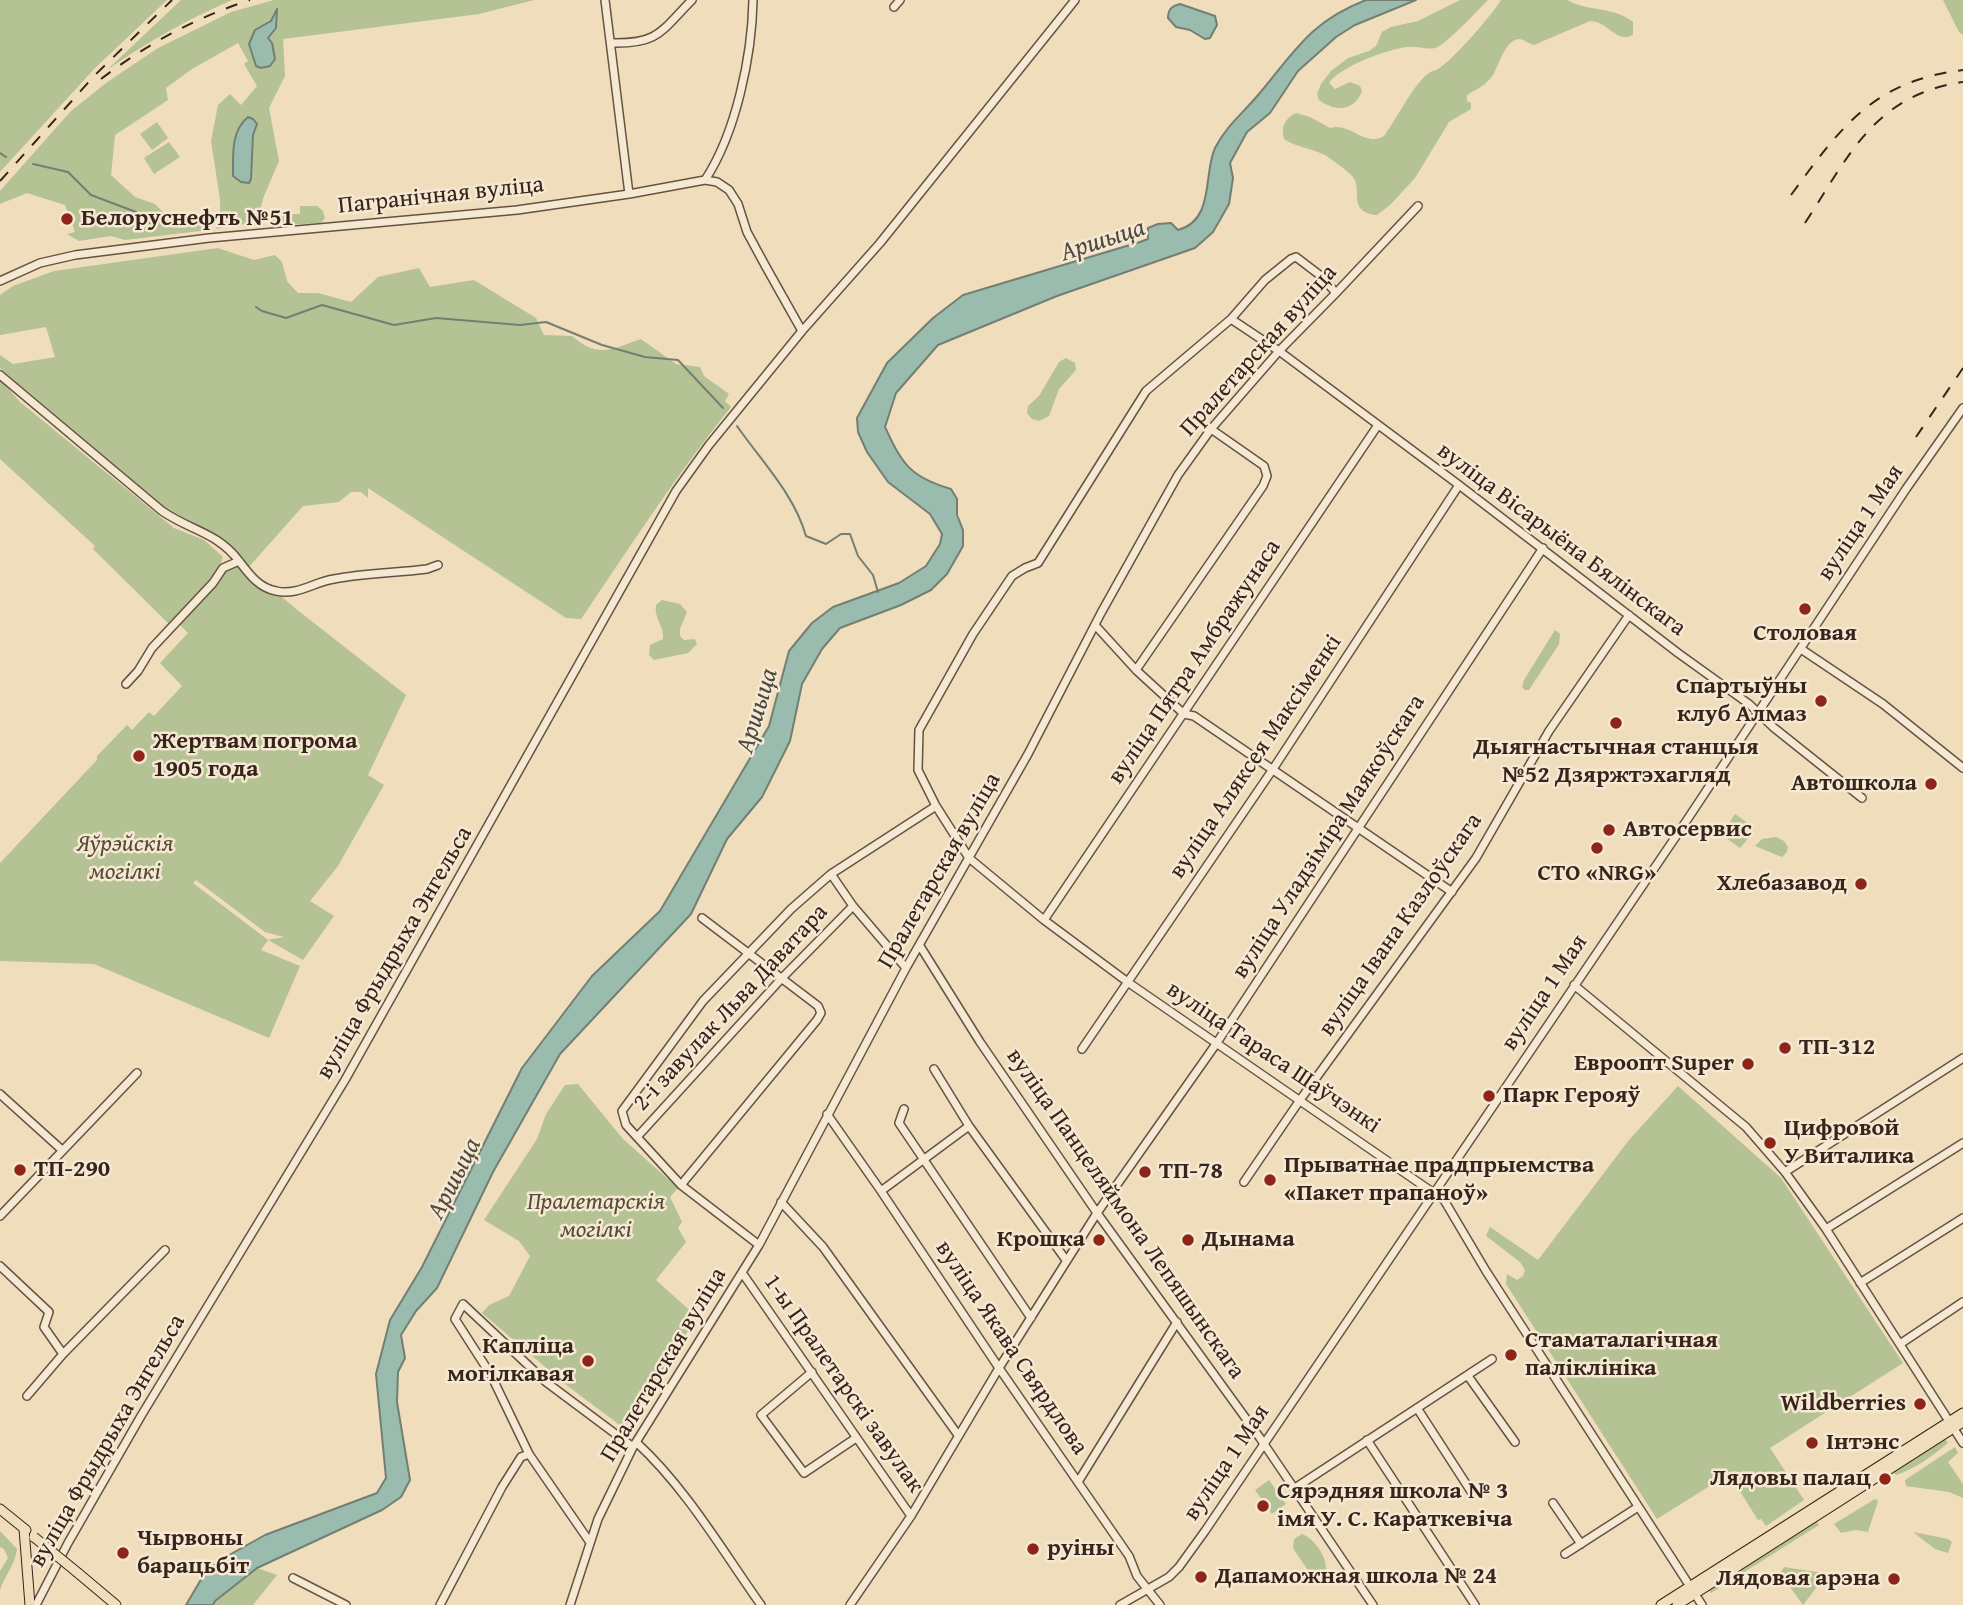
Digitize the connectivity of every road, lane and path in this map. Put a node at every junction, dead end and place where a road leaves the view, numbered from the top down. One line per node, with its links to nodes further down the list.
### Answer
1 (605, 0): 5 (street)
2 (692, 0): 5 (street)
3 (753, 0): 6 (street)
4 (1075, 0): 12 (street, вуліца Фрыдрыха Энгельса)
5 (612, 43): 7 (street)
6 (705, 180): 7 (street, Пагранічная вуліца); 12 (street)
7 (629, 194): 9 (street, Пагранічная вуліца)
8 (1418, 206): 10 (street, Пралетарская вуліца)
9 (0, 281)
10 (1336, 293): 11 (street, вуліца Тараса Шаўчэнкі); 13 (street, Пралетарская вуліца)
11 (1231, 319): 13 (street, вуліца Вісарыёна Бялінскага); 32 (street, вуліца Тараса Шаўчэнкі)
12 (802, 331): 114 (street, вуліца Фрыдрыха Энгельса)
13 (1279, 351): 16 (street, вуліца Вісарыёна Бялінскага); 17 (street, Пралетарская вуліца)
14 (0, 376): 20 (street)
15 (1963, 408): 24 (street, вуліца 1 Мая)
16 (1378, 425): 18 (street, вуліца Вісарыёна Бялінскага); 28 (street, вуліца Пятра Амбражунаса)
17 (1210, 429): 23 (street, Пралетарская вуліца); 25 (street)
18 (1459, 485): 19 (street, вуліца Вісарыёна Бялінскага); 30 (street, вуліца Аляксея Максіменкі)
19 (1543, 548): 22 (street, вуліца Вісарыёна Бялінскага); 33 (street, вуліца Уладзіміра Маякоўскага)
20 (239, 561): 21 (street); 26 (street)
21 (438, 565)
22 (1629, 615): 27 (street, вуліца Вісарыёна Бялінскага); 36 (street, вуліца Івана Казлоўскага)
23 (1095, 625): 25 (street); 34 (street, Пралетарская вуліца)
24 (1801, 649): 27 (street, вуліца 1 Мая); 29 (street)
25 (1136, 670): 28 (street)
26 (126, 684)
27 (1758, 713): 31 (street, вуліца Вісарыёна Бялінскага); 45 (street, вуліца 1 Мая)
28 (1184, 714): 30 (street); 39 (street, вуліца Пятра Амбражунаса)
29 (1963, 768)
30 (1273, 769): 33 (street); 44 (street, вуліца Аляксея Максіменкі)
31 (1862, 798)
32 (936, 806): 34 (street, вуліца Тараса Шаўчэнкі); 35 (street)
33 (1358, 826): 36 (street); 46 (street, вуліца Уладзіміра Маякоўскага)
34 (969, 858): 39 (street, вуліца Тараса Шаўчэнкі); 40 (street, Пралетарская вуліца)
35 (831, 874): 37 (street); 41 (street)
36 (1452, 892): 52 (street, вуліца Івана Казлоўскага)
37 (853, 906): 42 (street); 43 (street, 2-і завулак Льва Даватара)
38 (702, 918): 41 (street)
39 (1044, 920): 44 (street, вуліца Тараса Шаўчэнкі)
40 (920, 946): 42 (street, Пралетарская вуліца); 66 (street, вуліца Панцеляймона Лепяшынскага)
41 (749, 952): 43 (street); 56 (street)
42 (906, 968): 54 (street, Пралетарская вуліца)
43 (782, 978): 56 (street, 2-і завулак Льва Даватара); 62 (street)
44 (1129, 983): 46 (street, вуліца Тараса Шаўчэнкі); 47 (street, вуліца Аляксея Максіменкі)
45 (1574, 985): 60 (street); 64 (street, вуліца 1 Мая)
46 (1216, 1044): 52 (street, вуліца Тараса Шаўчэнкі); 66 (street, вуліца Уладзіміра Маякоўскага)
47 (1082, 1049)
48 (1962, 1060): 60 (street)
49 (934, 1069): 55 (street)
50 (137, 1073): 58 (street)
51 (0, 1094): 58 (street)
52 (1300, 1100): 61 (street, вуліца Івана Казлоўскага); 64 (street, вуліца Тараса Шаўчэнкі)
53 (904, 1108): 59 (street)
54 (827, 1114): 63 (street, вуліца Якава Свярдлова); 65 (street, Пралетарская вуліца)
55 (969, 1126): 59 (street); 72 (street)
56 (638, 1136): 62 (street)
57 (1963, 1143): 69 (street)
58 (62, 1150): 67 (street)
59 (923, 1159): 63 (street); 77 (street)
60 (1785, 1172): 69 (street)
61 (1244, 1182)
62 (681, 1185): 70 (street)
63 (881, 1191): 82 (street, вуліца Якава Свярдлова)
64 (1434, 1192): 94 (street, вуліца 1 Мая); 102 (street, вуліца Тараса Шаўчэнкі)
65 (780, 1202): 70 (street, Пралетарская вуліца); 90 (street)
66 (1097, 1213): 72 (street, вуліца Уладзіміра Маякоўскага); 78 (street, вуліца Панцеляймона Лепяшынскага)
67 (0, 1216)
68 (1963, 1218): 75 (street)
69 (1826, 1229): 75 (street)
70 (759, 1245): 74 (street, Пралетарская вуліца)
71 (165, 1250): 80 (street)
72 (1066, 1261): 77 (street, вуліца Уладзіміра Маякоўскага)
73 (0, 1266): 80 (street)
74 (743, 1274): 83 (street, 1-ы Пралетарскі завулак); 96 (street, Пралетарская вуліца)
75 (1860, 1283): 79 (street)
76 (1963, 1303): 79 (street)
77 (1031, 1318): 82 (street, вуліца Уладзіміра Маякоўскага)
78 (1177, 1322): 94 (street, вуліца Панцеляймона Лепяшынскага); 98 (street)
79 (1900, 1344): 89 (street)
80 (63, 1354): 85 (street)
81 (1492, 1359): 84 (street)
82 (999, 1368): 90 (street, вуліца Уладзіміра Маякоўскага); 98 (street, вуліца Якава Свярдлова)
83 (812, 1372): 91 (street, 1-ы Пралетарскі завулак); 91 (street)
84 (1468, 1376): 86 (street); 93 (street)
85 (27, 1396)
86 (1417, 1408): 92 (street); 100 (street)
87 (1963, 1413): 89 (main road)
88 (1963, 1422): 89 (main road)
89 (1952, 1424): 95 (street); 111 (main road)
90 (958, 1435): 104 (street, вуліца Уладзіміра Маякоўскага)
91 (856, 1438): 104 (street, 1-ы Пралетарскі завулак)
92 (1367, 1440): 99 (street); 124 (street)
93 (1515, 1442)
94 (1264, 1443): 99 (street, вуліца Панцеляймона Лепяшынскага); 110 (street, вуліца 1 Мая)
95 (1963, 1443)
96 (634, 1444): 97 (street); 106 (street, Пралетарская вуліца); 119 (street)
97 (529, 1454): 106 (street); 117 (street)
98 (1078, 1482): 110 (street, вуліца Якава Свярдлова)
99 (1295, 1488): 123 (street, вуліца Панцеляймона Лепяшынскага)
100 (1472, 1493)
101 (1553, 1503): 107 (street)
102 (1638, 1507): 107 (street); 111 (street, вуліца Тараса Шаўчэнкі)
103 (0, 1509): 105 (main road)
104 (911, 1516): 120 (street, вуліца Уладзіміра Маякоўскага)
105 (24, 1528): 113 (main road); 115 (main road, bridge)
106 (589, 1541): 118 (street, Пралетарская вуліца)
107 (1581, 1544): 108 (street)
108 (1565, 1554)
109 (293, 1578): 112 (street)
110 (1148, 1590): 121 (street, вуліца 1 Мая); 122 (street, вуліца Якава Свярдлова)
111 (1693, 1590): 125 (main road); 126 (main road); 127 (street, вуліца Тараса Шаўчэнкі)
112 (330, 1601): 116 (street)
113 (30, 1605)
114 (36, 1605)
115 (116, 1605)
116 (346, 1605)
117 (440, 1605)
118 (570, 1605)
119 (761, 1605)
120 (850, 1605)
121 (1120, 1605)
122 (1160, 1605)
123 (1373, 1605)
124 (1475, 1605)
125 (1661, 1605)
126 (1677, 1605)
127 (1702, 1605)

